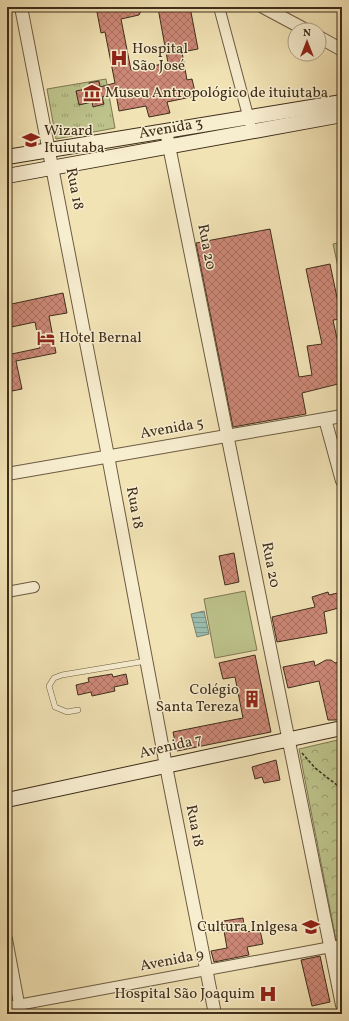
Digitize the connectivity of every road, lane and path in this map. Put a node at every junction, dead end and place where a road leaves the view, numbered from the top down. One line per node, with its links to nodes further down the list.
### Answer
1 (21, 7): 13 (street, Rua 18)
2 (219, 7): 9 (street)
3 (263, 7): 4 (street)
4 (291, 22)
5 (327, 42): 6 (street)
6 (342, 50)
7 (342, 102): 9 (main road, Avenida 3)
8 (342, 115): 11 (main road, Avenida 3)
9 (248, 117): 10 (main road, Avenida 3); 11 (street)
10 (166, 131): 12 (street, Rua 20); 13 (main road, Avenida 3)
11 (252, 132): 12 (main road, Avenida 3)
12 (169, 147): 15 (main road, Avenida 3); 19 (street, Rua 20)
13 (50, 150): 14 (main road, Avenida 3); 15 (street, Rua 18)
14 (7, 158)
15 (53, 167): 16 (main road, Avenida 3); 20 (street, Rua 18)
16 (7, 176)
17 (342, 416): 18 (street, Avenida 5)
18 (326, 419): 19 (street, Avenida 5); 22 (street)
19 (228, 436): 20 (street, Avenida 5); 28 (street, Rua 20)
20 (108, 456): 21 (street, Avenida 5); 25 (street, Rua 18)
21 (7, 474)
22 (342, 481)
23 (34, 587): 24 (street)
24 (7, 592)
25 (146, 661): 26 (lane); 29 (street, Rua 18)
26 (78, 710)
27 (342, 728): 28 (main road, Avenida 7)
28 (289, 739): 29 (main road, Avenida 7); 30 (path); 33 (street, Rua 20)
29 (166, 766): 31 (main road, Avenida 7); 34 (street, Rua 18)
30 (342, 788)
31 (7, 800)
32 (7, 939): 38 (street)
33 (336, 946): 34 (street, Avenida 9); 35 (street, Rua 20)
34 (207, 970): 38 (street, Avenida 9); 39 (street, Rua 18)
35 (340, 987): 36 (street, Rua 20)
36 (342, 1005)
37 (7, 1007): 38 (street, Avenida 9)
38 (20, 1009)
39 (215, 1014)

